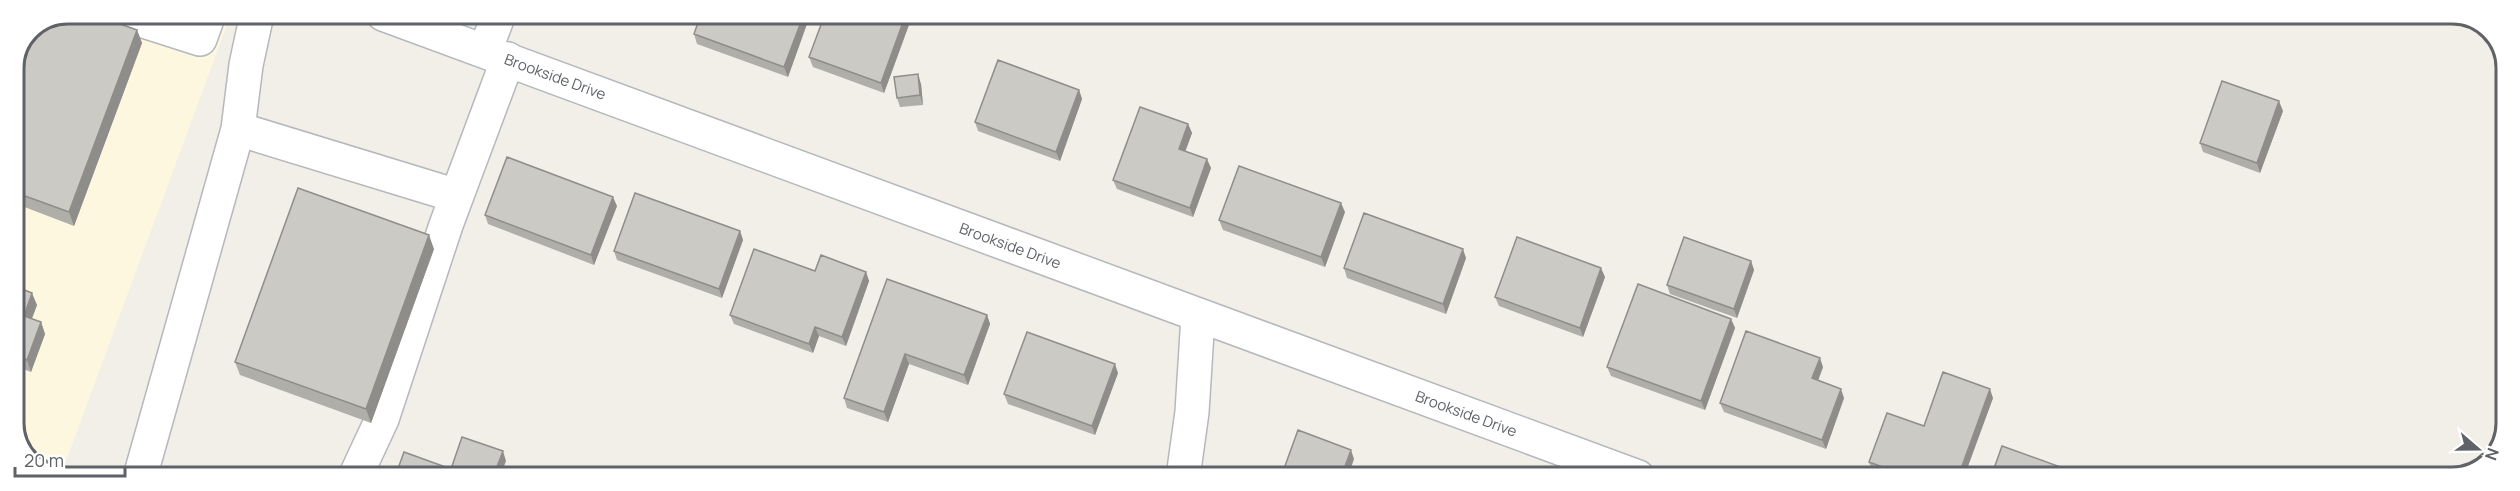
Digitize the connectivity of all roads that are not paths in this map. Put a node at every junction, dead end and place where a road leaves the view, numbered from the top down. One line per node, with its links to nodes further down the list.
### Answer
1 (256, 24): 5 (street)
2 (411, 24): 4 (street, Brookside Drive)
3 (499, 24): 4 (street)
4 (497, 55): 6 (street); 7 (street, Brookside Drive)
5 (238, 129): 6 (street); 8 (street)
6 (457, 196): 9 (street)
7 (1198, 316): 10 (street); 11 (street, Brookside Drive)
8 (143, 467)
9 (360, 467)
10 (1184, 467)
11 (1611, 467)

